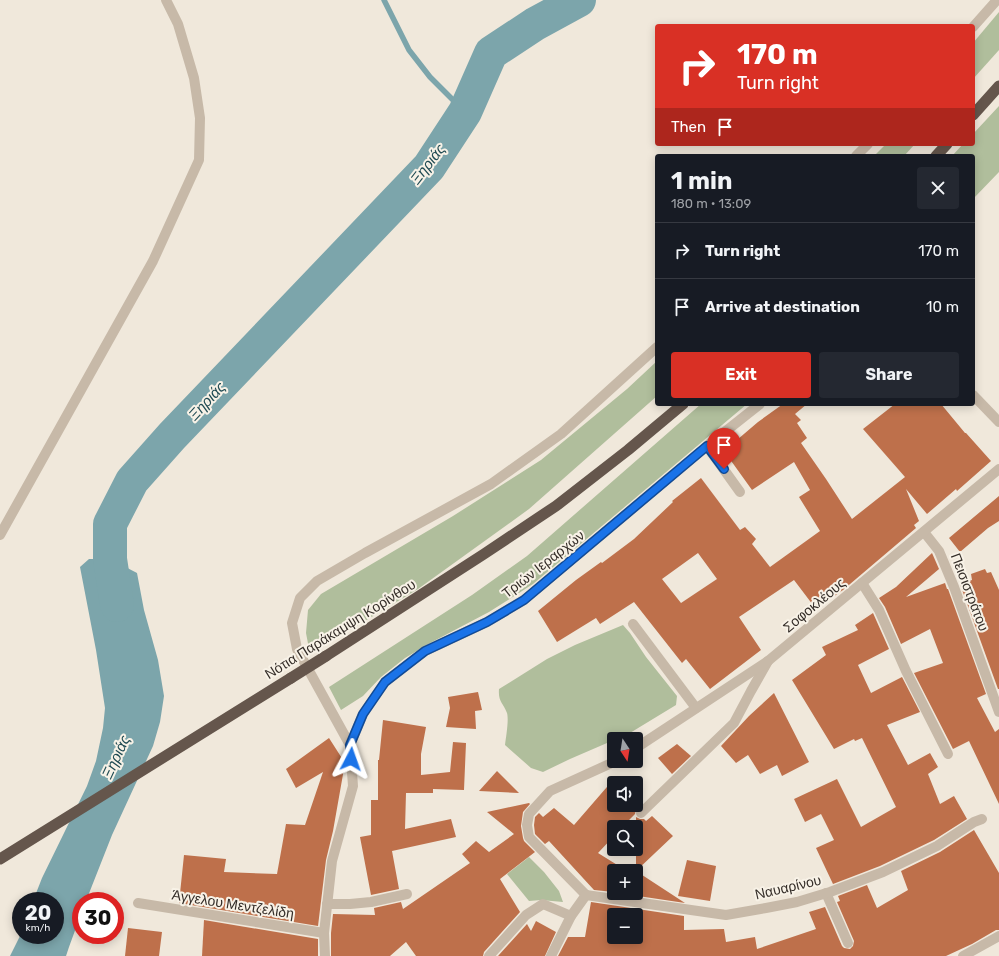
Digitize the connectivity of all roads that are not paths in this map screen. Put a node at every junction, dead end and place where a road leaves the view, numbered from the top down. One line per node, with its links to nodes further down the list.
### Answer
1 (166, 0): 19 (street)
2 (997, 0): 3 (street)
3 (975, 25)
4 (999, 86): 5 (highway)
5 (975, 113)
6 (866, 146): 8 (street)
7 (945, 146): 9 (highway)
8 (858, 154)
9 (938, 154)
10 (655, 349): 26 (street)
11 (975, 397): 14 (street)
12 (681, 406): 31 (highway, Νότια Παράκαμψη Κορίνθου, bridge)
13 (757, 406): 15 (street, Τριών Ιεραρχών)
14 (999, 422)
15 (707, 446): 17 (street); 26 (street, Τριών Ιεραρχών)
16 (999, 469): 18 (street, Σοφοκλέους)
17 (740, 492)
18 (924, 532): 20 (street, Σοφοκλέους); 24 (street, Πεισιστράτου)
19 (0, 535)
20 (862, 583): 22 (street, Σοφοκλέους); 27 (street)
21 (633, 624): 23 (street)
22 (768, 660): 23 (street, Σοφοκλέους); 29 (street)
23 (696, 708): 25 (street, Σοφοκλέους)
24 (999, 712)
25 (643, 743)
26 (350, 745): 36 (street, Τριών Ιεραρχών)
27 (948, 754)
28 (607, 765): 34 (street)
29 (641, 813)
30 (982, 819): 32 (street, Ναυαρίνου)
31 (0, 859)
32 (826, 893): 34 (street, Ναυαρίνου); 40 (street)
33 (407, 894): 36 (street)
34 (586, 895): 37 (street)
35 (138, 903): 38 (street, Άγγελου Μεντζελίδη)
36 (327, 904): 38 (street, Τριών Ιεραρχών)
37 (571, 916): 42 (street); 43 (street)
38 (324, 933): 41 (street, Τριών Ιεραρχών)
39 (999, 936): 44 (street)
40 (848, 943)
41 (325, 956)
42 (489, 956)
43 (551, 956)
44 (963, 956)

